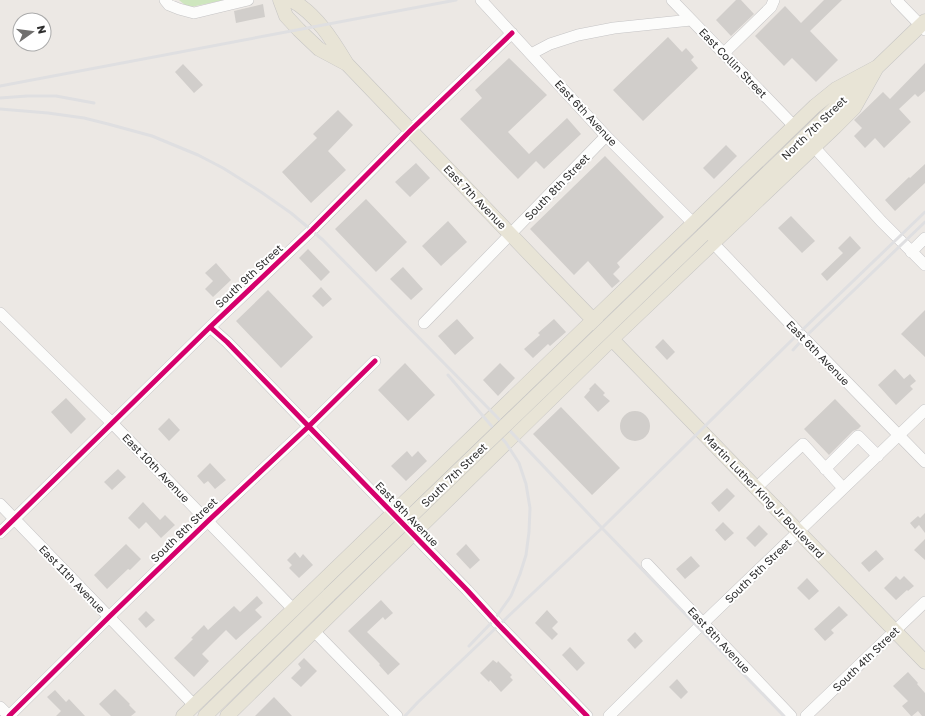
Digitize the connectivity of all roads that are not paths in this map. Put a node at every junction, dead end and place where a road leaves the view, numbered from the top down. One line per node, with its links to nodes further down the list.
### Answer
1 (165, 0): 2 (street)
2 (248, 0)
3 (280, 0): 14 (main road, East 7th Avenue)
4 (291, 0): 14 (main road, East 7th Avenue)
5 (481, 0): 11 (street, East 6th Avenue)
6 (672, 0): 9 (street, East Collin Street)
7 (774, 0): 12 (street)
8 (896, 0): 10 (street)
9 (691, 20): 12 (street, East Collin Street); 13 (street)
10 (923, 26): 15 (main road, North 7th Street)
11 (512, 33): 13 (street, East 6th Avenue); 17 (street, South 9th Street)
12 (724, 53): 16 (street, East Collin Street)
13 (531, 54): 18 (street, East 6th Avenue)
14 (347, 64): 17 (main road, East 7th Avenue)
15 (877, 67): 16 (main road); 19 (main road); 23 (main road, North 7th Street)
16 (794, 126): 20 (main road)
17 (411, 130): 21 (main road, East 7th Avenue); 28 (street, South 9th Street)
18 (606, 136): 20 (street, East 6th Avenue); 21 (street, South 8th Street)
19 (814, 147): 23 (main road); 24 (street)
20 (693, 223): 29 (main road)
21 (510, 235): 27 (street, South 8th Street); 29 (main road, East 7th Avenue)
22 (925, 238): 24 (street)
23 (708, 239): 29 (main road); 34 (street, East 6th Avenue); 59 (main road, South 7th Street, bridge)
24 (912, 252): 25 (street)
25 (925, 265)
26 (0, 312): 32 (street, East 10th Avenue)
27 (424, 324)
28 (210, 327): 32 (street, South 9th Street); 33 (street, East 9th Avenue)
29 (603, 330): 38 (main road, Martin Luther King Jr Boulevard); 41 (main road); 46 (main road)
30 (375, 361): 33 (street, South 8th Street)
31 (925, 410): 34 (street, South 5th Street)
32 (112, 423): 42 (street, South 9th Street); 43 (street, East 10th Avenue)
33 (308, 427): 41 (street, East 9th Avenue); 43 (street, South 8th Street)
34 (899, 435): 35 (street, South 5th Street); 36 (street, East 6th Avenue)
35 (878, 456): 37 (street); 39 (street, South 5th Street)
36 (925, 462)
37 (825, 469): 38 (street); 39 (street)
38 (756, 488): 44 (main road, Martin Luther King Jr Boulevard)
39 (843, 488): 44 (street, South 5th Street)
40 (0, 504): 42 (street, East 11th Avenue)
41 (393, 513): 46 (street, East 9th Avenue); 49 (main road)
42 (15, 519): 45 (street, South 9th Street); 50 (street, East 11th Avenue)
43 (208, 521): 49 (street, East 10th Avenue); 50 (street, South 8th Street)
44 (798, 531): 51 (street, South 5th Street); 53 (main road, Martin Luther King Jr Boulevard)
45 (0, 533)
46 (413, 534): 52 (main road); 62 (street, East 9th Avenue)
47 (647, 564): 51 (street, East 8th Avenue)
48 (925, 602): 53 (street, South 4th Street)
49 (293, 609): 55 (main road)
50 (109, 617): 55 (street, East 11th Avenue); 57 (street, South 8th Street)
51 (703, 623): 63 (street, South 5th Street); 64 (street, East 8th Avenue)
52 (314, 631): 60 (main road); 61 (street)
53 (895, 631): 54 (main road, Martin Luther King Jr Boulevard); 65 (street, South 4th Street)
54 (925, 662)
55 (194, 705): 58 (main road)
56 (0, 707): 57 (street)
57 (9, 716)
58 (183, 716)
59 (205, 716)
60 (227, 716)
61 (397, 716)
62 (587, 716)
63 (609, 716)
64 (791, 716)
65 (806, 716)

